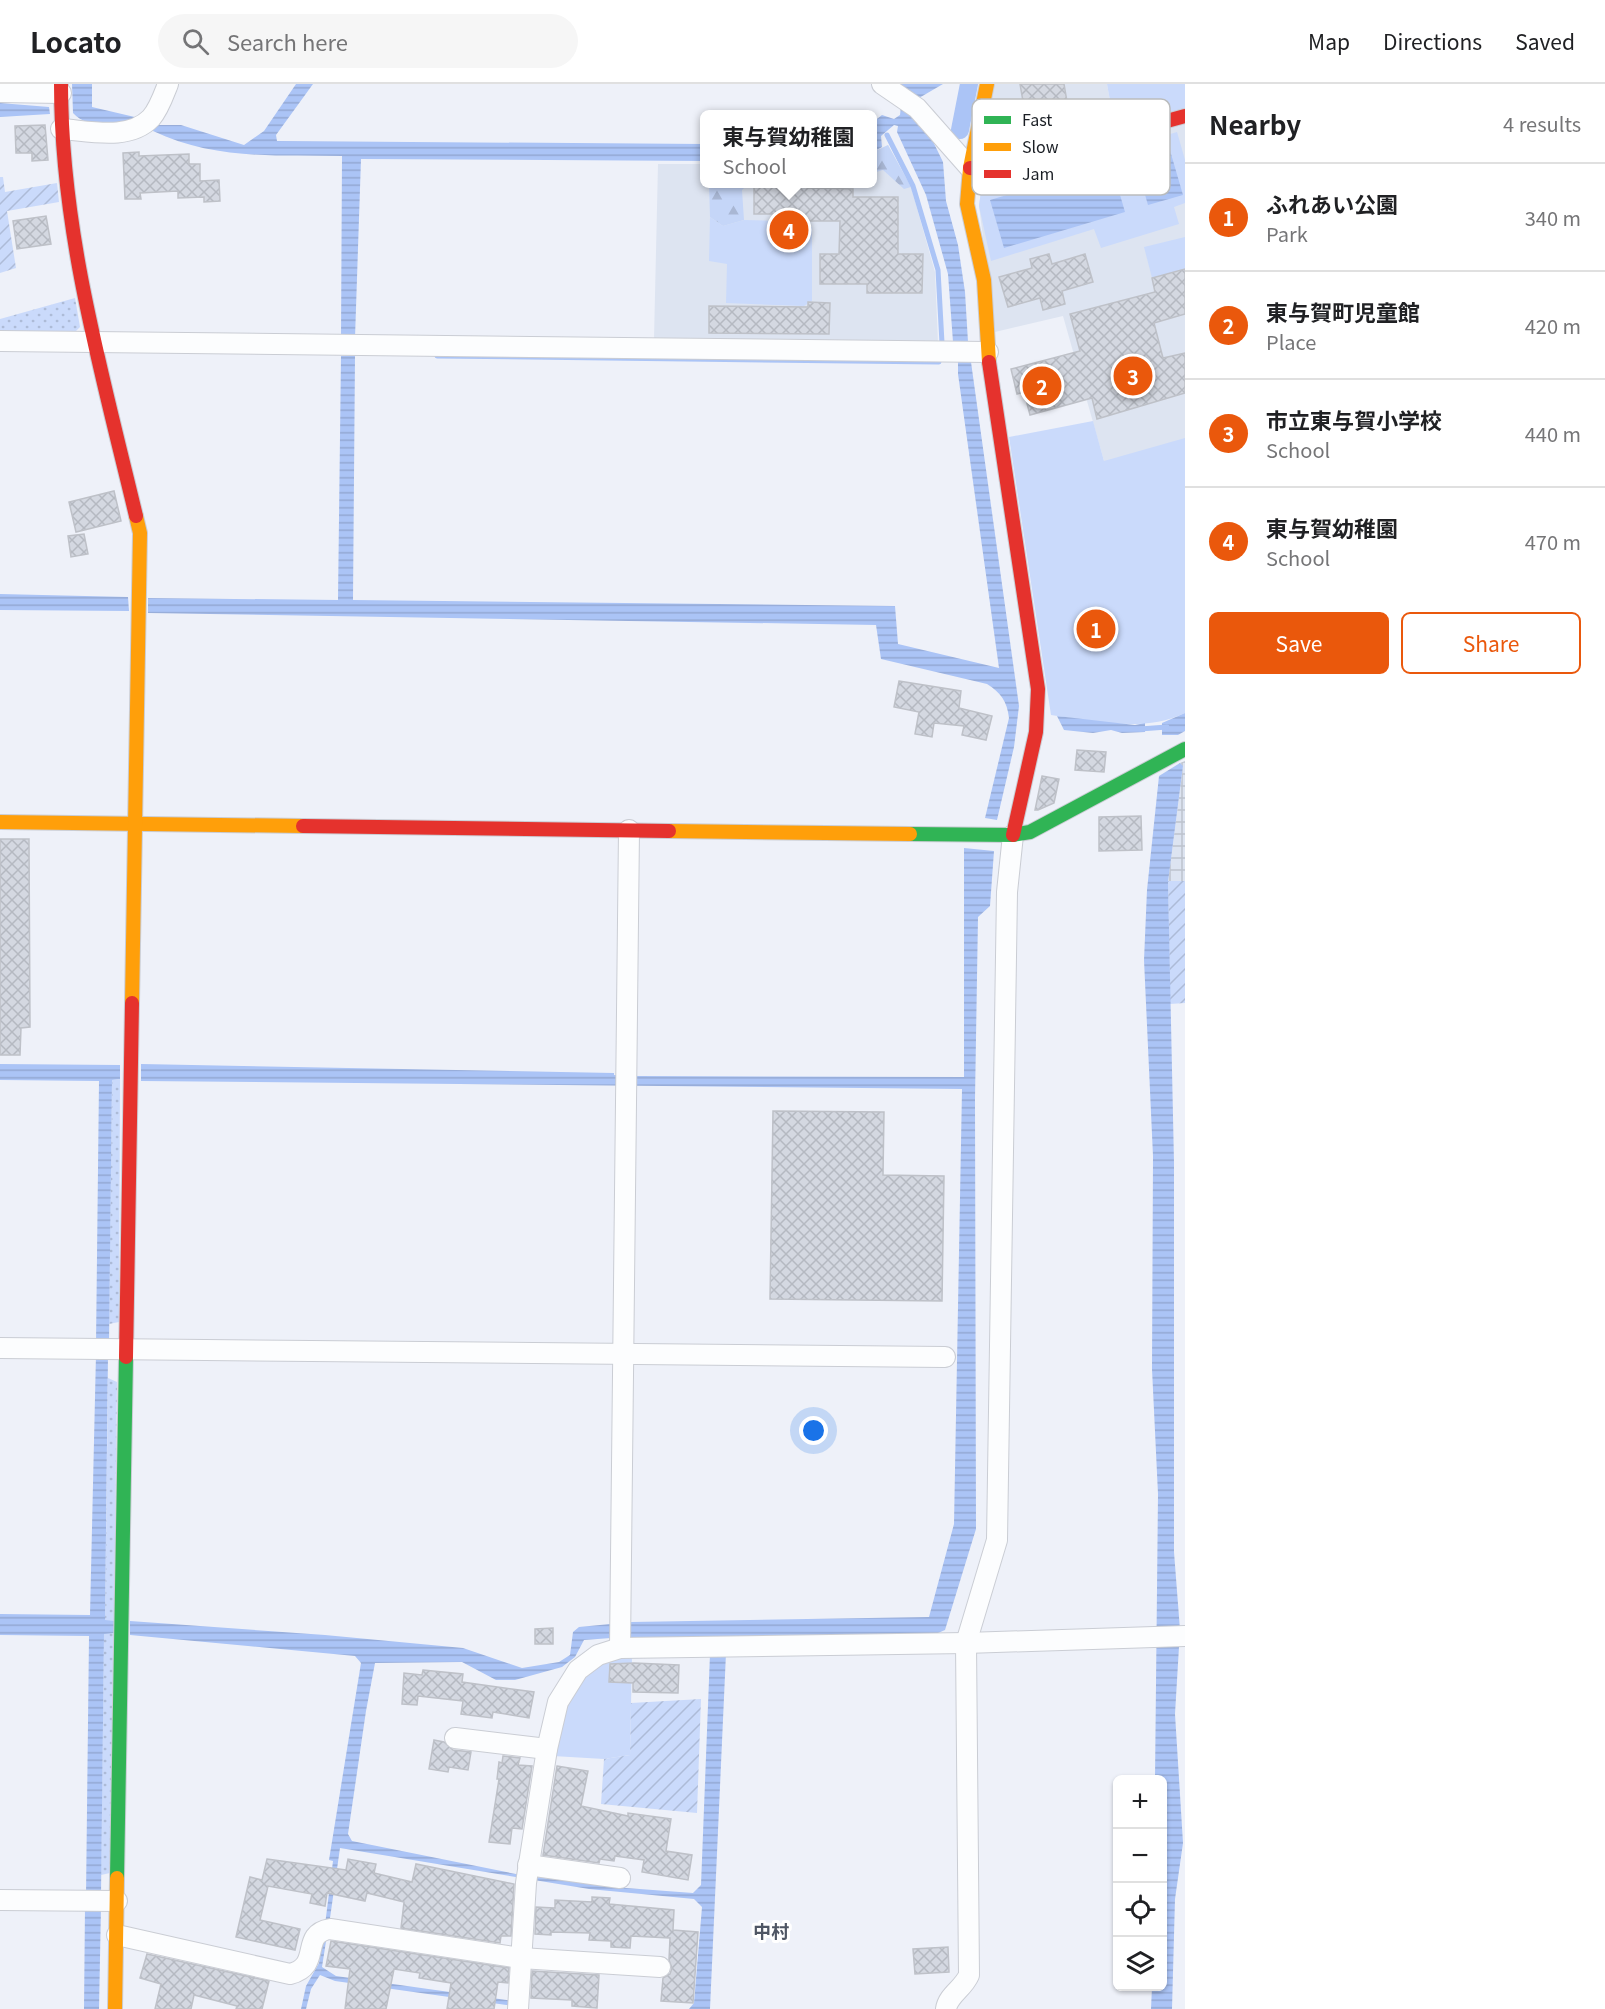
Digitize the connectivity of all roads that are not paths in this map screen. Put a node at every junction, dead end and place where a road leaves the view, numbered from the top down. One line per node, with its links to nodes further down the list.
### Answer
1 (168, 84): 9 (street)
2 (882, 84): 11 (street)
3 (987, 84): 6 (street)
4 (61, 88): 5 (street); 9 (street)
5 (0, 92)
6 (984, 99)
7 (1185, 116): 8 (street)
8 (1170, 120)
9 (61, 129): 13 (street)
10 (972, 158): 11 (street)
11 (970, 168): 14 (street)
12 (0, 341): 13 (street)
13 (93, 342): 14 (street); 17 (street)
14 (988, 352): 19 (street)
15 (1185, 749): 19 (street)
16 (0, 822): 17 (street)
17 (135, 824): 18 (street); 21 (street)
18 (629, 830): 19 (street); 22 (street)
19 (1013, 835): 26 (street)
20 (0, 1348): 21 (street)
21 (110, 1350): 22 (street); 32 (street)
22 (623, 1355): 23 (street); 24 (street)
23 (945, 1357)
24 (621, 1635): 26 (street); 28 (street)
25 (1184, 1636): 26 (street)
26 (966, 1643): 38 (street)
27 (455, 1738): 28 (street)
28 (547, 1749): 29 (street)
29 (527, 1874): 30 (street); 34 (street)
30 (620, 1878)
31 (0, 1900): 32 (street)
32 (101, 1901): 33 (street)
33 (117, 1935): 34 (street); 36 (street)
34 (521, 1958): 35 (street); 37 (street)
35 (660, 1967)
36 (115, 2009)
37 (518, 2009)
38 (946, 2009)

